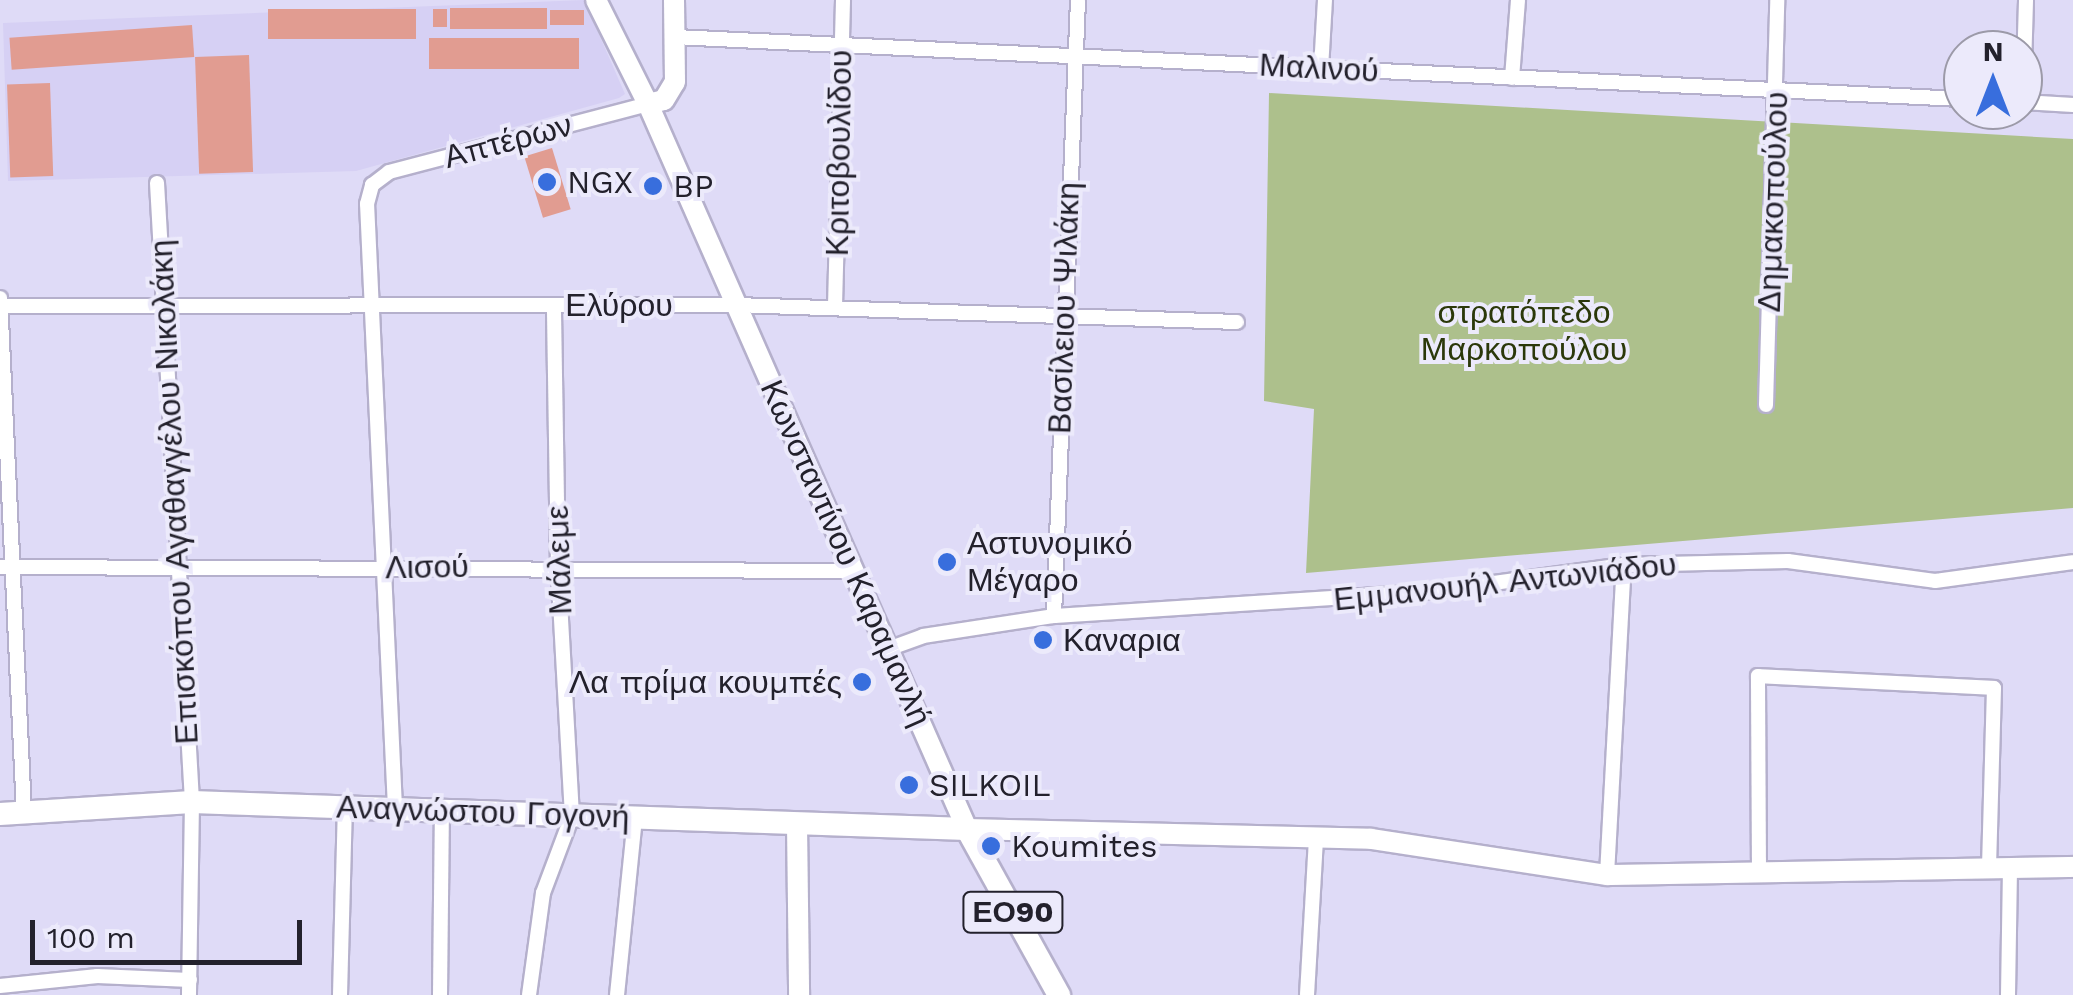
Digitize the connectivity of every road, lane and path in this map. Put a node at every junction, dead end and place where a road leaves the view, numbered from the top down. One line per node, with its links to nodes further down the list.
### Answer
1 (596, 0): 18 (street, ΕΟ90)
2 (674, 0): 10 (street)
3 (843, 0): 11 (street, Κριτοβουλίδου)
4 (1078, 0): 12 (street, Βασίλειου Ψιλάκη)
5 (1326, 0): 13 (street)
6 (1518, 0): 14 (street)
7 (1777, 0): 15 (street, Δημακοπούλου)
8 (2026, 0): 9 (street)
9 (2025, 30)
10 (675, 37): 11 (street, Μαλινού); 18 (street)
11 (841, 46): 12 (street, Μαλινού); 26 (street, Κριτοβουλίδου)
12 (1075, 57): 13 (street, Μαλινού); 27 (street, Βασίλειου Ψιλάκη)
13 (1322, 68): 14 (street, Μαλινού)
14 (1512, 78): 15 (street, Μαλινού)
15 (1778, 90): 16 (street, Μαλινού); 29 (street, Δημακοπούλου)
16 (1943, 98)
17 (2043, 103): 19 (street)
18 (648, 104): 24 (street, Κωνσταντίνου Καραμανλή / ΕΟ90); 25 (street, Απτέρων)
19 (2073, 105)
20 (157, 183): 23 (street, Επισκόπου Αγαθαγγέλου Νικολάκη)
21 (0, 303): 23 (street, Ελύρου); 33 (street)
22 (554, 304): 24 (street, Ελύρου); 25 (street, Ελύρου); 32 (street, Μάλεμε)
23 (164, 305): 25 (street, Ελύρου); 34 (street, Επισκόπου Αγαθαγγέλου Νικολάκη)
24 (736, 305): 26 (street, Ελύρου); 36 (street, Κωνσταντίνου Καραμανλή / ΕΟ90)
25 (373, 306): 35 (street)
26 (835, 306): 27 (street, Ελύρου)
27 (1062, 318): 28 (street, Ελύρου); 37 (street, Βασίλειου Ψιλάκη)
28 (1237, 322)
29 (1766, 405)
30 (2073, 562): 31 (street, Εμμανουήλ Αντωνιάδου)
31 (1624, 564): 37 (street, Εμμανουήλ Αντωνιάδου); 53 (street)
32 (558, 566): 35 (street, Λισού); 36 (street, Λισού); 44 (street, Μάλεμε)
33 (6, 567): 34 (street, Λισού); 43 (street)
34 (180, 567): 35 (street, Λισού); 39 (street, Επισκόπου Αγαθαγγέλου Νικολάκη)
35 (381, 568): 41 (street)
36 (854, 571): 38 (street, Κωνσταντίνου Καραμανλή / ΕΟ90)
37 (1054, 616): 38 (street, Εμμανουήλ Αντωνιάδου)
38 (888, 649): 47 (street, Κωνσταντίνου Καραμανλή / ΕΟ90)
39 (192, 802): 40 (main road, Αναγνώστου Γογονή); 43 (main road, Αναγνώστου Γογονή); 55 (street, Επισκόπου Αγαθαγγέλου Νικολάκη)
40 (345, 806): 41 (main road, Αναγνώστου Γογονή); 57 (street)
41 (395, 808): 42 (main road, Αναγνώστου Γογονή)
42 (442, 810): 44 (main road, Αναγνώστου Γογονή); 58 (street)
43 (12, 813)
44 (572, 816): 45 (main road, Αναγνώστου Γογονή); 59 (street)
45 (635, 818): 46 (main road, Αναγνώστου Γογονή); 60 (street)
46 (796, 823): 47 (main road, Αναγνώστου Γογονή); 61 (street)
47 (967, 829): 48 (street); 56 (main road, Κωνσταντίνου Καραμανλή / ΕΟ90)
48 (1316, 837): 53 (street); 62 (street)
49 (1988, 868): 50 (street); 52 (street); 52 (street)
50 (2010, 868): 51 (street); 63 (street)
51 (2073, 868)
52 (1759, 874): 53 (street)
53 (1607, 875)
54 (0, 986): 55 (street)
55 (190, 987)
56 (1050, 993)
57 (340, 995)
58 (440, 995)
59 (529, 995)
60 (618, 995)
61 (799, 995)
62 (1307, 995)
63 (2008, 995)

